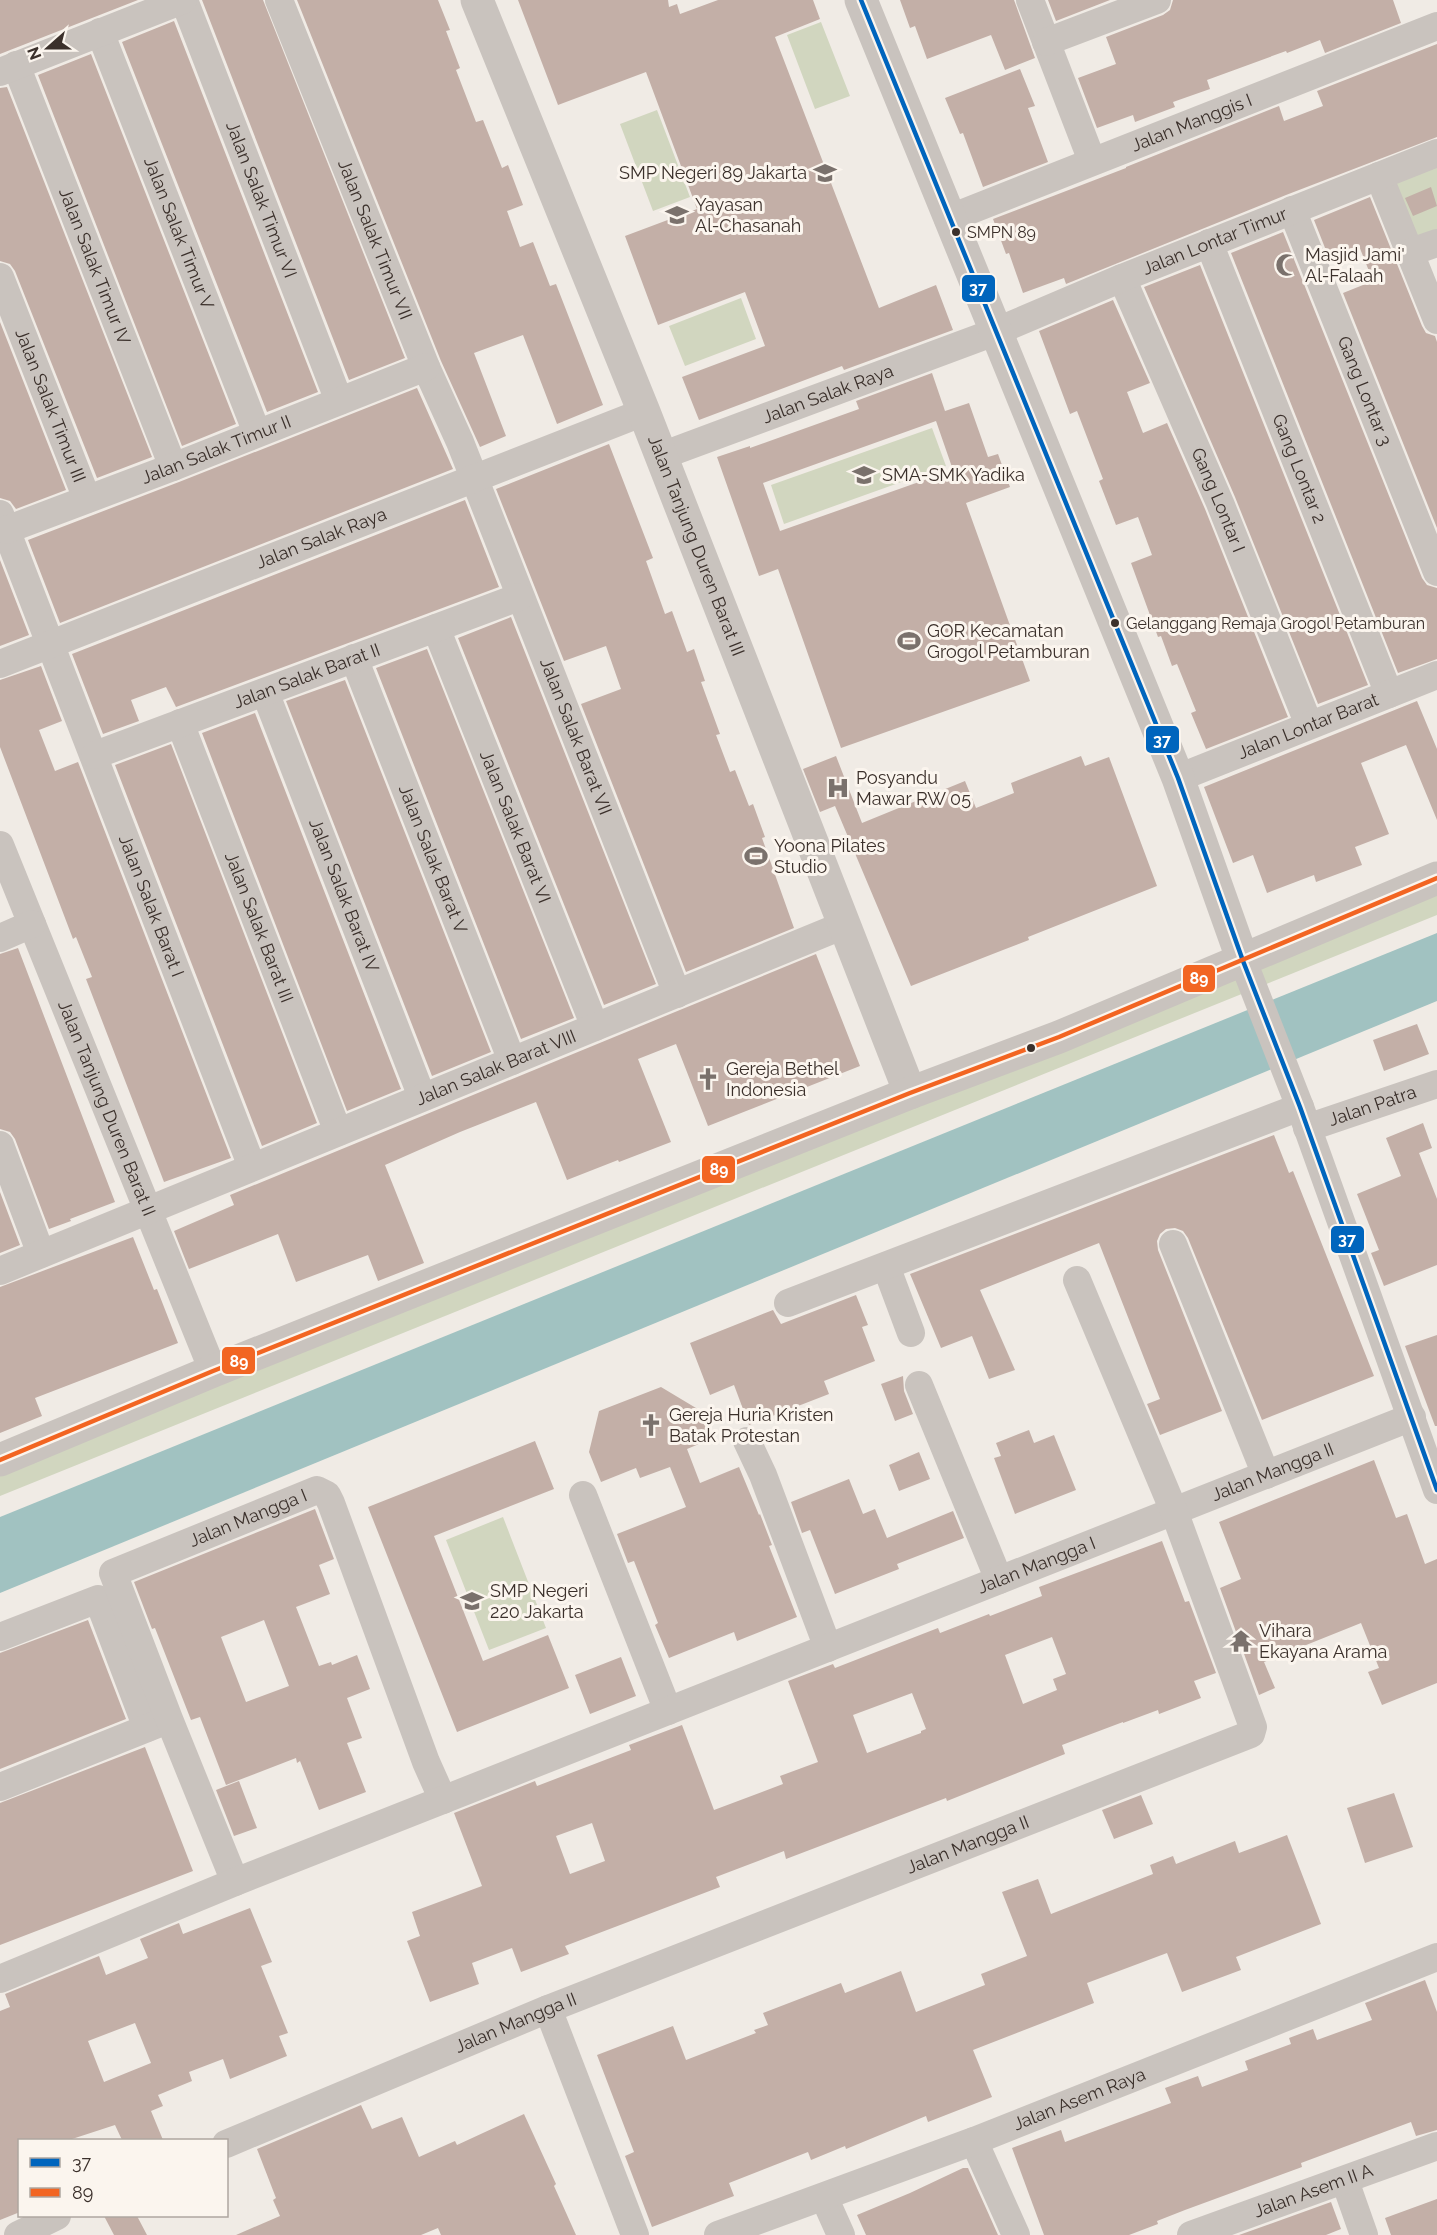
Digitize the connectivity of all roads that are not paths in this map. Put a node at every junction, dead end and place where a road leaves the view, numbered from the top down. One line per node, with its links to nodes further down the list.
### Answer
1 (183, 0): 9 (street); 25 (street, Jalan Salak Timur VI)
2 (279, 0): 24 (street, Jalan Salak Timur VII)
3 (477, 0): 26 (street, Jalan Tanjung Duren Barat III)
4 (861, 0): 16 (street)
5 (1030, 0): 10 (street)
6 (1157, 0): 7 (street)
7 (1128, 5): 10 (street)
8 (1437, 26): 13 (street, Jalan Manggis I)
9 (100, 32): 11 (street); 27 (street, Jalan Salak Timur V)
10 (1046, 42): 13 (street)
11 (8, 68): 29 (street, Jalan Salak Timur IV)
12 (1437, 153): 14 (street, Jalan Lontar Timur)
13 (1092, 161): 16 (street, Jalan Manggis I)
14 (1379, 176): 15 (street, Jalan Lontar Timur); 19 (street)
15 (1292, 210): 17 (street, Jalan Lontar Timur); 33 (street, Gang Lontar 3)
16 (948, 219): 23 (street)
17 (1209, 243): 21 (street, Jalan Lontar Timur); 41 (street, Gang Lontar 2)
18 (1437, 243): 19 (street)
19 (1411, 252): 22 (street)
20 (0, 277): 31 (street, Jalan Salak Timur III)
21 (1122, 278): 23 (street, Jalan Lontar Timur); 43 (street, Gang Lontar I)
22 (1437, 320)
23 (995, 332): 28 (street, Jalan Salak Raya); 45 (street)
24 (426, 367): 25 (street, Jalan Salak Timur II); 30 (street, Jalan Salak Timur VII)
25 (339, 401): 27 (street, Jalan Salak Timur II)
26 (644, 412): 28 (street, Jalan Tanjung Duren Barat III); 30 (street, Jalan Salak Raya)
27 (257, 433): 29 (street, Jalan Salak Timur II)
28 (661, 456): 49 (street, Jalan Tanjung Duren Barat III)
29 (173, 467): 31 (street, Jalan Salak Timur II)
30 (474, 478): 34 (street, Jalan Salak Barat VII); 36 (street, Jalan Salak Raya)
31 (87, 499): 32 (street, Jalan Salak Timur II)
32 (3, 522): 36 (street, Jalan Salak Barat I)
33 (1437, 572)
34 (519, 597): 35 (street, Jalan Salak Barat II); 52 (street, Jalan Salak Barat VII)
35 (436, 628): 37 (street, Jalan Salak Barat II); 53 (street, Jalan Salak Barat VI)
36 (52, 645): 38 (street, Jalan Salak Raya); 44 (street, Jalan Salak Barat I)
37 (354, 658): 40 (street, Jalan Salak Barat II); 54 (street, Jalan Salak Barat V)
38 (0, 664)
39 (1437, 675): 41 (street, Jalan Lontar Barat)
40 (265, 692): 42 (street, Jalan Salak Barat II); 57 (street, Jalan Salak Barat IV)
41 (1389, 694): 43 (street, Jalan Lontar Barat)
42 (180, 723): 44 (street, Jalan Salak Barat II); 59 (street, Jalan Salak Barat III)
43 (1309, 725): 45 (street, Jalan Lontar Barat)
44 (94, 755): 61 (street, Jalan Salak Barat I)
45 (1178, 778): 51 (street)
46 (0, 844): 48 (street, Jalan Tanjung Duren Barat II)
47 (1437, 878): 51 (street)
48 (32, 924): 50 (street); 62 (street, Jalan Tanjung Duren Barat II)
49 (844, 925): 52 (street, Jalan Salak Barat VIII); 56 (street, Jalan Tanjung Duren Barat III)
50 (0, 938)
51 (1245, 966): 56 (street); 58 (street)
52 (677, 994): 53 (street, Jalan Salak Barat VIII)
53 (595, 1027): 54 (street, Jalan Salak Barat VIII)
54 (512, 1061): 57 (street, Jalan Salak Barat VIII)
55 (1437, 1084): 58 (street, Jalan Patra)
56 (910, 1093): 70 (street)
57 (422, 1097): 59 (street, Jalan Salak Barat VIII)
58 (1303, 1117): 65 (street, Jalan Patra); 72 (street)
59 (338, 1132): 61 (street, Jalan Salak Barat VIII)
60 (0, 1145): 64 (street)
61 (252, 1167): 62 (street, Jalan Salak Barat VIII)
62 (147, 1209): 64 (street, Jalan Salak Barat VIII); 70 (street, Jalan Tanjung Duren Barat II)
63 (1173, 1244): 75 (street)
64 (41, 1254): 66 (street, Jalan Salak Barat VIII)
65 (886, 1266): 68 (street, Jalan Patra); 69 (street)
66 (0, 1271)
67 (1077, 1280): 78 (street)
68 (788, 1303)
69 (911, 1333)
70 (213, 1371): 74 (street)
71 (919, 1385): 79 (street)
72 (1412, 1417): 75 (street, Jalan Mangga II); 76 (street)
73 (747, 1441): 81 (street)
74 (0, 1460)
75 (1266, 1475): 78 (street, Jalan Mangga II)
76 (1437, 1490)
77 (583, 1495): 82 (street)
78 (1174, 1511): 79 (street, Jalan Mangga I); 89 (street, Jalan Mangga II)
79 (999, 1580): 81 (street, Jalan Mangga I)
80 (0, 1637): 83 (street)
81 (828, 1648): 82 (street, Jalan Mangga I)
82 (668, 1711): 85 (street, Jalan Mangga I)
83 (158, 1723): 84 (street); 85 (street, Jalan Mangga I); 86 (street, Jalan Mangga I)
84 (0, 1787)
85 (443, 1800): 86 (street, Jalan Mangga I)
86 (235, 1882): 88 (street, Jalan Mangga I)
87 (1435, 1966): 90 (street, Jalan Asem Raya)
88 (0, 1979)
89 (548, 2009): 91 (street, Jalan Mangga II); 98 (street)
90 (974, 2141): 94 (street, Jalan Asem Raya); 101 (street)
91 (228, 2143)
92 (1437, 2146): 93 (street, Jalan Asem II A)
93 (1345, 2181): 96 (street, Jalan Asem II A); 103 (street)
94 (824, 2197): 99 (street, Jalan Asem Raya); 100 (street)
95 (55, 2217): 97 (street)
96 (1224, 2229): 102 (street, Jalan Asem II A)
97 (18, 2235)
98 (635, 2235)
99 (718, 2235)
100 (841, 2235)
101 (1016, 2235)
102 (1191, 2235)
103 (1364, 2235)

